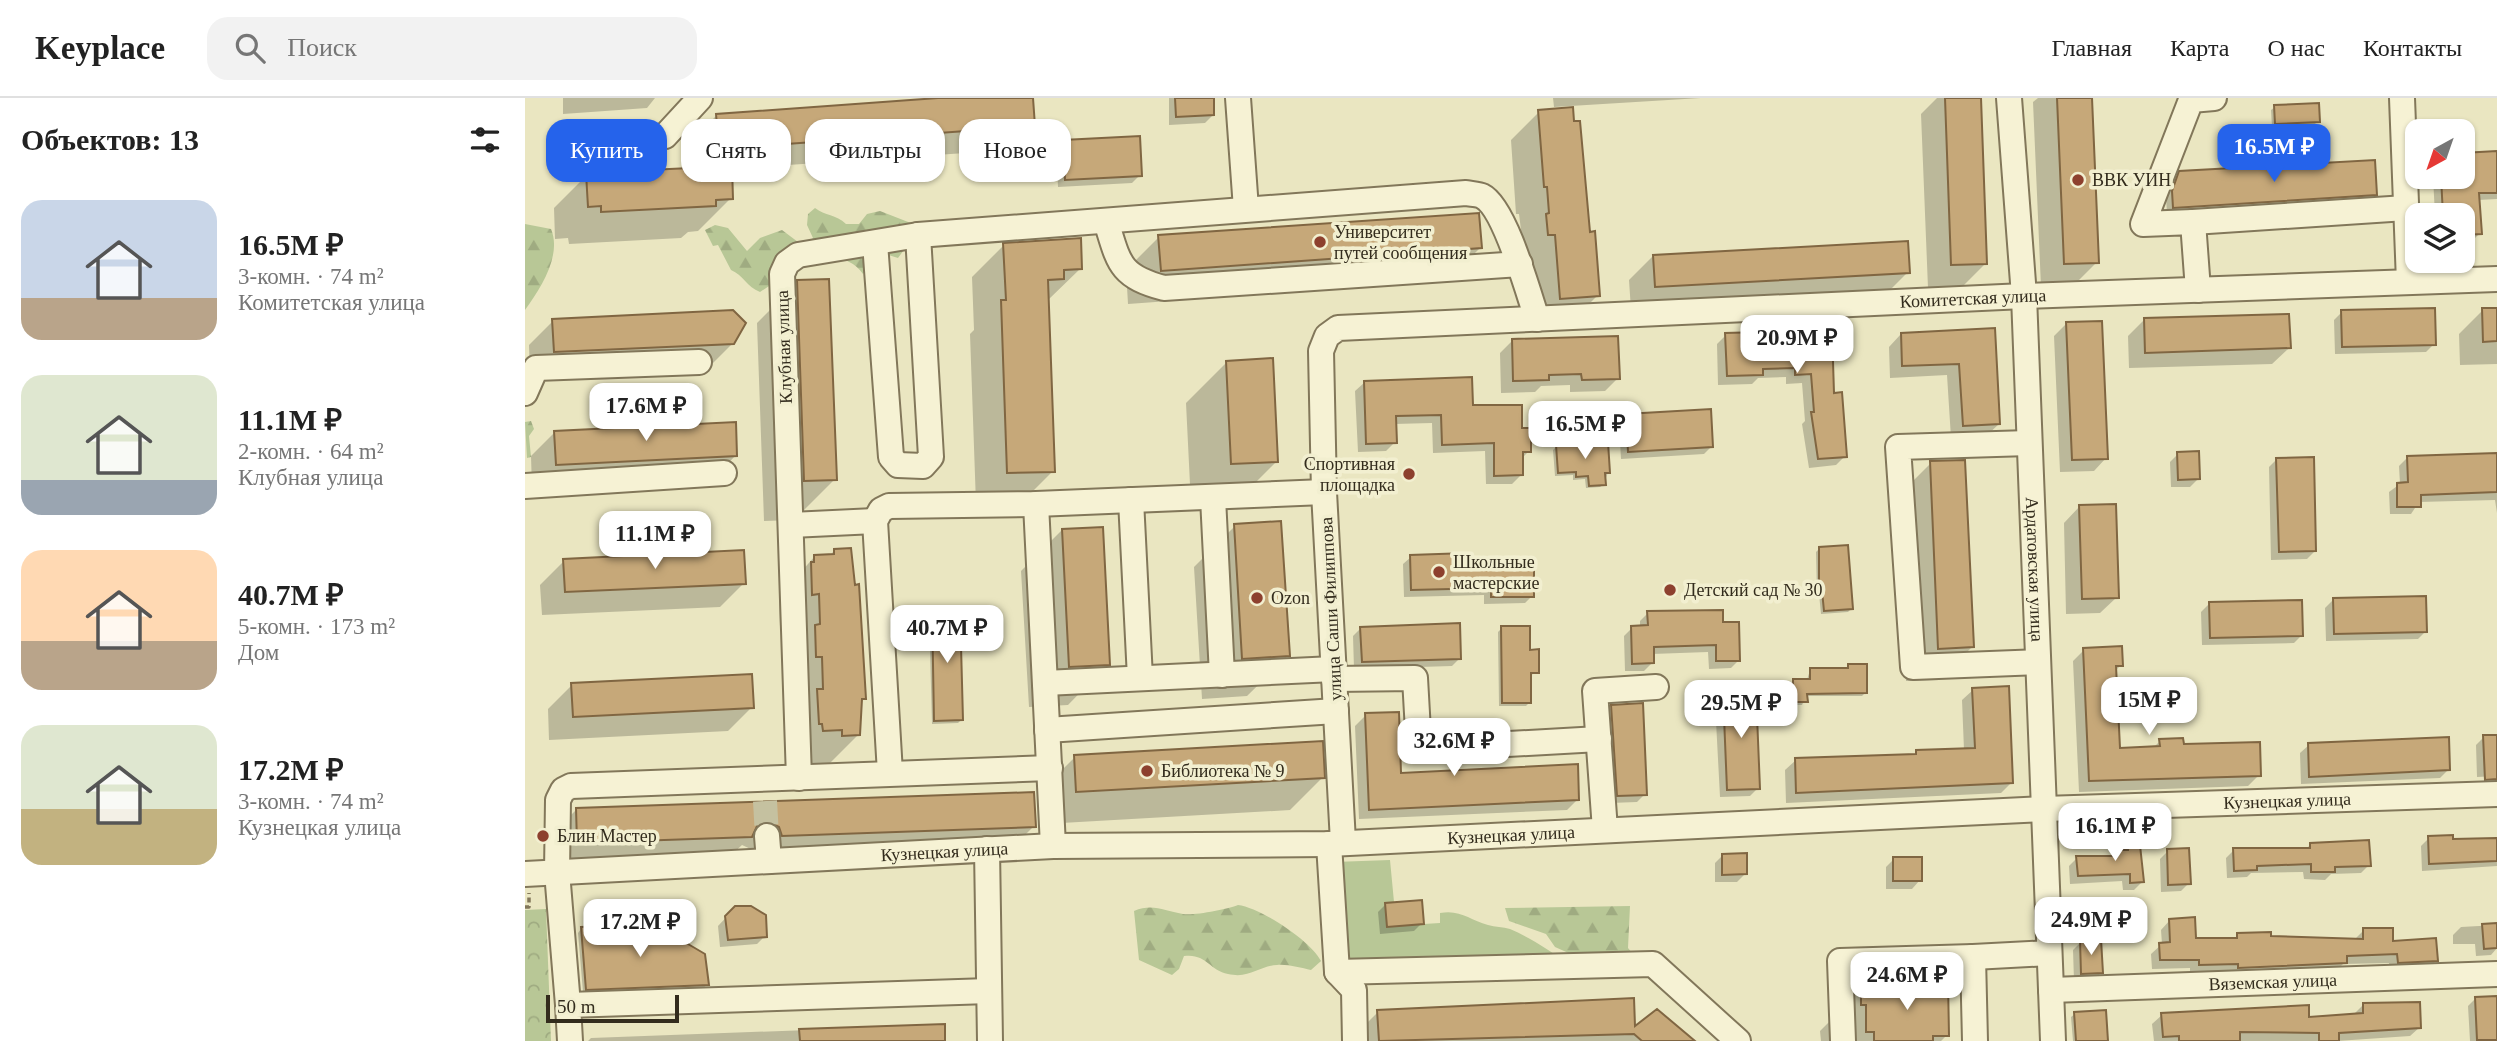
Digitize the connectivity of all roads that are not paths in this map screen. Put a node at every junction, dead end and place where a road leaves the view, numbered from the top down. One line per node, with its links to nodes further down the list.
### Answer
1 (700, 98): 6 (street)
2 (1238, 98): 9 (street)
3 (2009, 98): 19 (street, Ардатовская улица)
4 (2214, 98): 11 (street)
5 (2402, 98): 7 (street)
6 (667, 134)
7 (2406, 203)
8 (2405, 208): 11 (street)
9 (1247, 209): 10 (street, Клубная улица); 14 (street, Клубная улица)
10 (1107, 221): 12 (street, Клубная улица); 14 (street)
11 (2193, 222): 18 (street)
12 (918, 235): 13 (street, Клубная улица); 13 (street)
13 (875, 243): 32 (street, Клубная улица)
14 (1520, 264): 20 (street)
15 (2409, 273): 17 (street)
16 (2497, 279): 17 (street, Комитетская улица)
17 (2409, 282): 18 (street, Комитетская улица)
18 (2199, 290): 19 (street, Комитетская улица)
19 (2024, 296): 20 (street, Комитетская улица); 24 (street, Ардатовская улица)
20 (1537, 319): 21 (street, Комитетская улица)
21 (1327, 336): 27 (street, улица Саши Филиппова)
22 (699, 362): 23 (street)
23 (525, 393)
24 (2029, 443): 33 (street, Ардатовская улица); 33 (street)
25 (724, 473): 26 (street)
26 (525, 486)
27 (1324, 492): 28 (street); 34 (street, улица Саши Филиппова)
28 (1213, 498): 29 (street); 35 (street)
29 (1131, 500): 30 (street); 36 (street)
30 (1036, 504): 31 (street); 37 (street)
31 (875, 521): 32 (street); 43 (street)
32 (791, 525): 44 (street, Клубная улица)
33 (2038, 662): 46 (street, Ардатовская улица)
34 (1334, 674): 35 (street); 39 (street, улица Саши Филиппова); 41 (street)
35 (1222, 675): 36 (street)
36 (1140, 678): 37 (street)
37 (1045, 683): 40 (street)
38 (1656, 687): 41 (street)
39 (1336, 711): 40 (street); 49 (street, улица Саши Филиппова)
40 (1047, 730): 42 (street)
41 (1599, 739): 47 (street)
42 (1050, 768): 43 (street); 50 (street)
43 (890, 773): 44 (street)
44 (799, 778): 53 (street)
45 (2497, 794): 46 (street, Кузнецкая улица)
46 (2044, 809): 47 (street, Кузнецкая улица); 55 (street, Ардатовская улица)
47 (1605, 830): 49 (street, Кузнецкая улица)
48 (768, 836): 52 (street)
49 (1336, 843): 50 (street, Кузнецкая улица); 57 (street, улица Саши Филиппова)
50 (1053, 846): 51 (street, Кузнецкая улица)
51 (987, 849): 52 (street, Кузнецкая улица); 60 (street)
52 (769, 861): 53 (street, Кузнецкая улица)
53 (557, 872): 54 (street, Кузнецкая улица); 61 (street)
54 (525, 874)
55 (2049, 953): 56 (street); 59 (street, Ардатовская улица)
56 (1973, 957): 66 (street); 67 (street)
57 (1337, 972): 62 (street); 65 (street, улица Саши Филиппова)
58 (2497, 974): 59 (street, Вяземская улица)
59 (2050, 990): 68 (street, Ардатовская улица)
60 (989, 991): 61 (street); 64 (street)
61 (568, 1005): 63 (street)
62 (1725, 1037)
63 (570, 1041)
64 (990, 1041)
65 (1355, 1041)
66 (1843, 1041)
67 (1975, 1041)
68 (2053, 1041)

